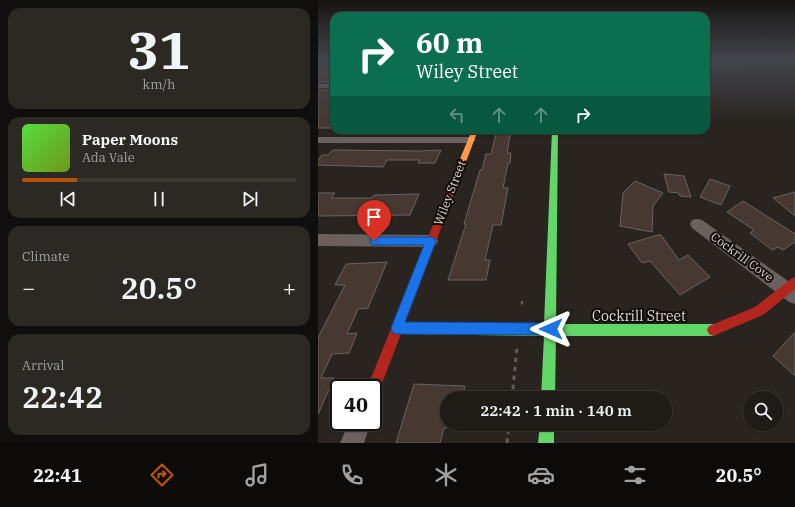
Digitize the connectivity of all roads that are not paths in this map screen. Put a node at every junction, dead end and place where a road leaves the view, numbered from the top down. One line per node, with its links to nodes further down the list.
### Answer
1 (318, 86): 2 (street)
2 (330, 86)
3 (555, 134): 11 (street)
4 (473, 135): 5 (street); 8 (street, Wiley Street)
5 (318, 140)
6 (697, 224): 9 (street, Cockrill Cove)
7 (318, 240): 8 (street)
8 (431, 241): 10 (street, Wiley Street)
9 (792, 289): 11 (street, Cockrill Street)
10 (397, 328): 11 (street, Cockrill Street); 12 (street, Wiley Street)
11 (551, 329): 13 (street)
12 (377, 379)
13 (548, 391)
14 (357, 431): 16 (street)
15 (547, 431): 17 (street)
16 (352, 443)
17 (546, 443)

